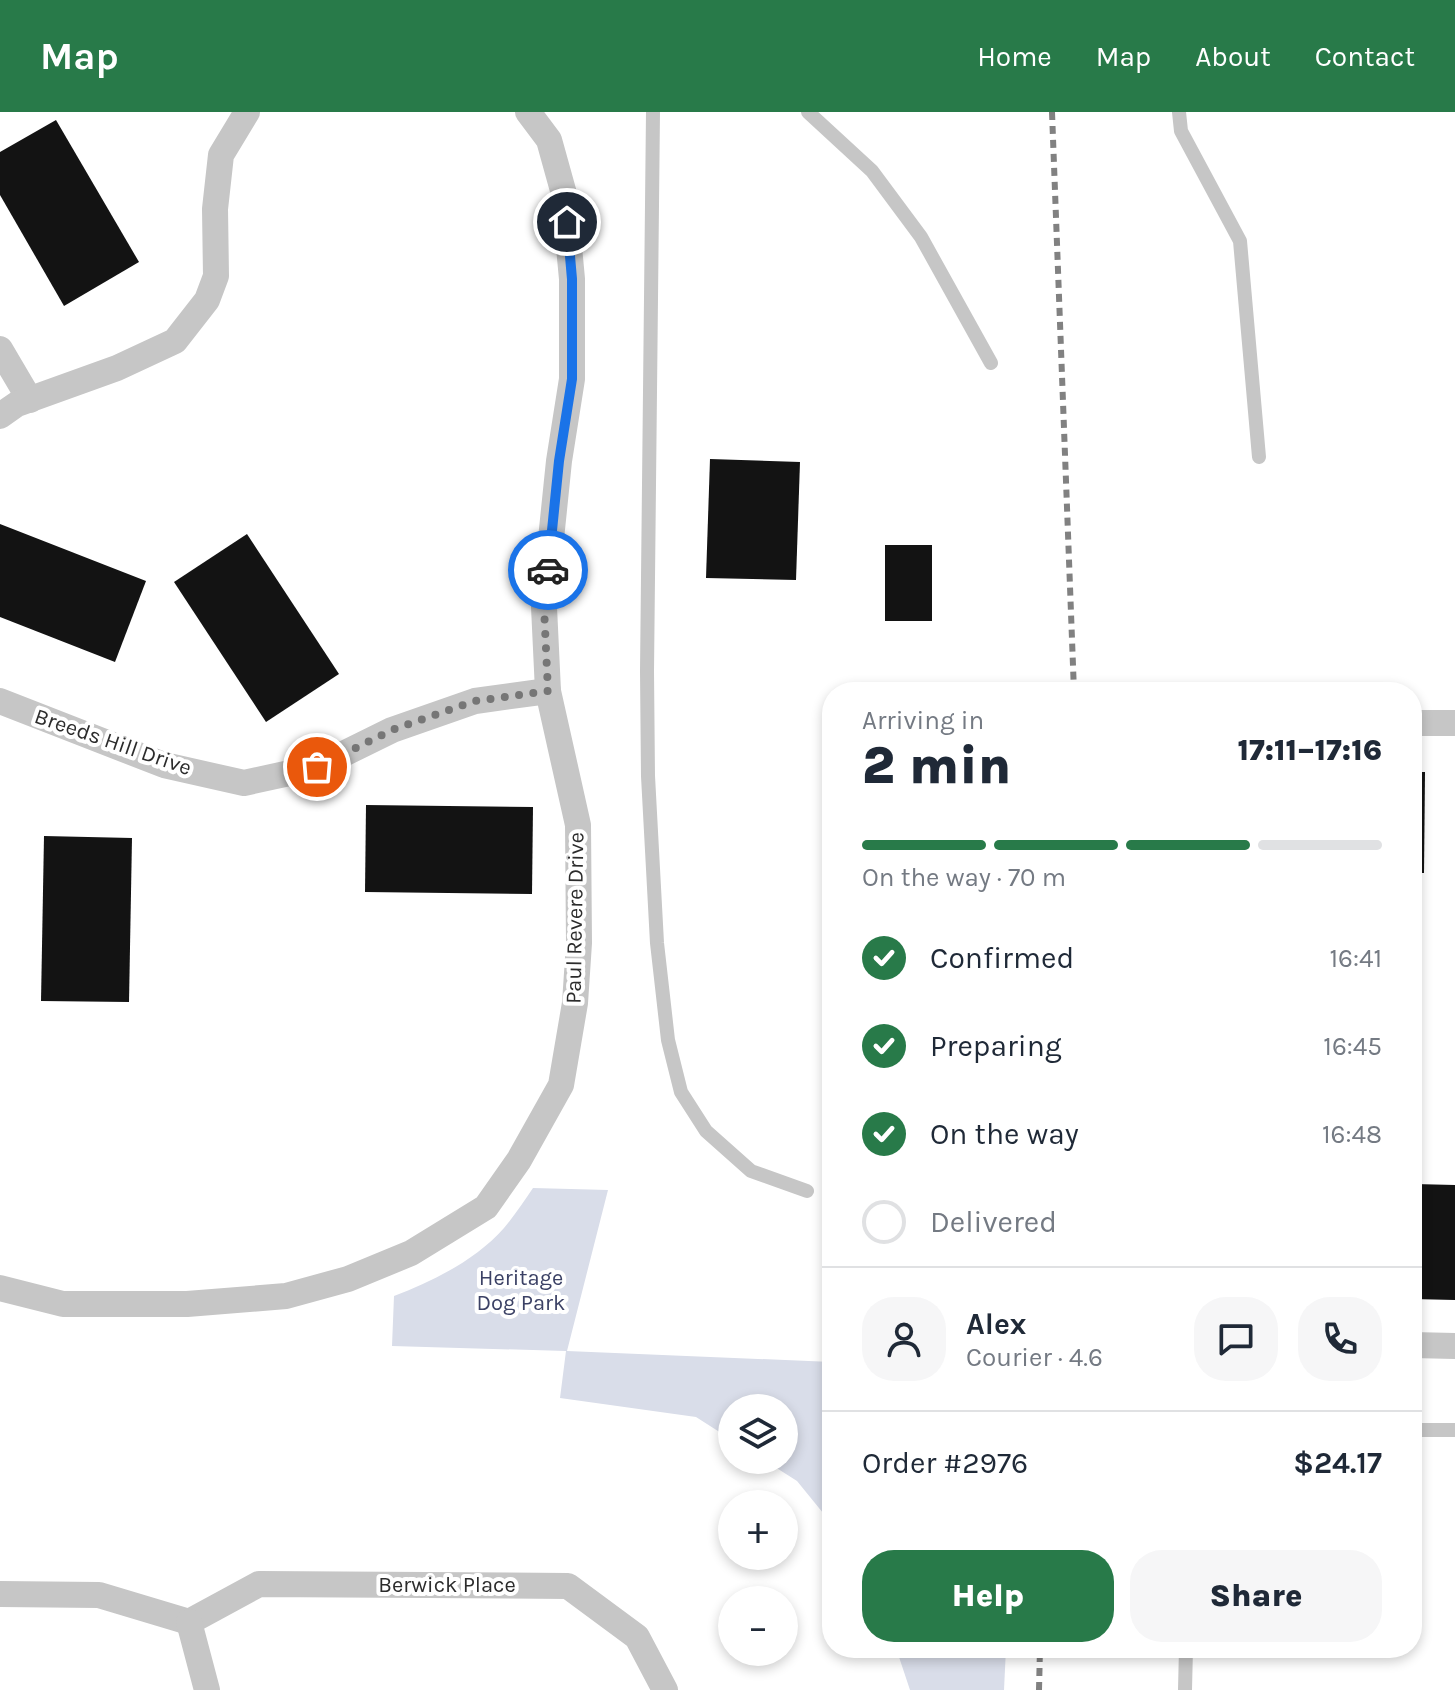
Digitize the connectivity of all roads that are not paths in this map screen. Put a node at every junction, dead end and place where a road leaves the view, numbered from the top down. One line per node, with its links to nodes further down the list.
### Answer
1 (247, 112): 8 (street)
2 (528, 112): 11 (street, Paul Revere Drive)
3 (653, 112): 15 (lane)
4 (808, 112): 7 (lane)
5 (1179, 112): 10 (lane)
6 (0, 349): 8 (street)
7 (991, 363)
8 (30, 400): 9 (street)
9 (0, 416)
10 (1259, 457)
11 (548, 691): 12 (street, Breeds Hill Drive); 16 (street, Paul Revere Drive)
12 (0, 701)
13 (1422, 723): 14 (street)
14 (1455, 723)
15 (807, 1191)
16 (0, 1288)
17 (1422, 1345): 18 (street)
18 (1455, 1346)
19 (1422, 1430): 20 (lane)
20 (1455, 1430)
21 (0, 1594): 22 (street)
22 (189, 1622): 24 (street); 25 (street, Berwick Place)
23 (1186, 1658): 26 (lane)
24 (207, 1690)
25 (665, 1690)
26 (1185, 1690)

